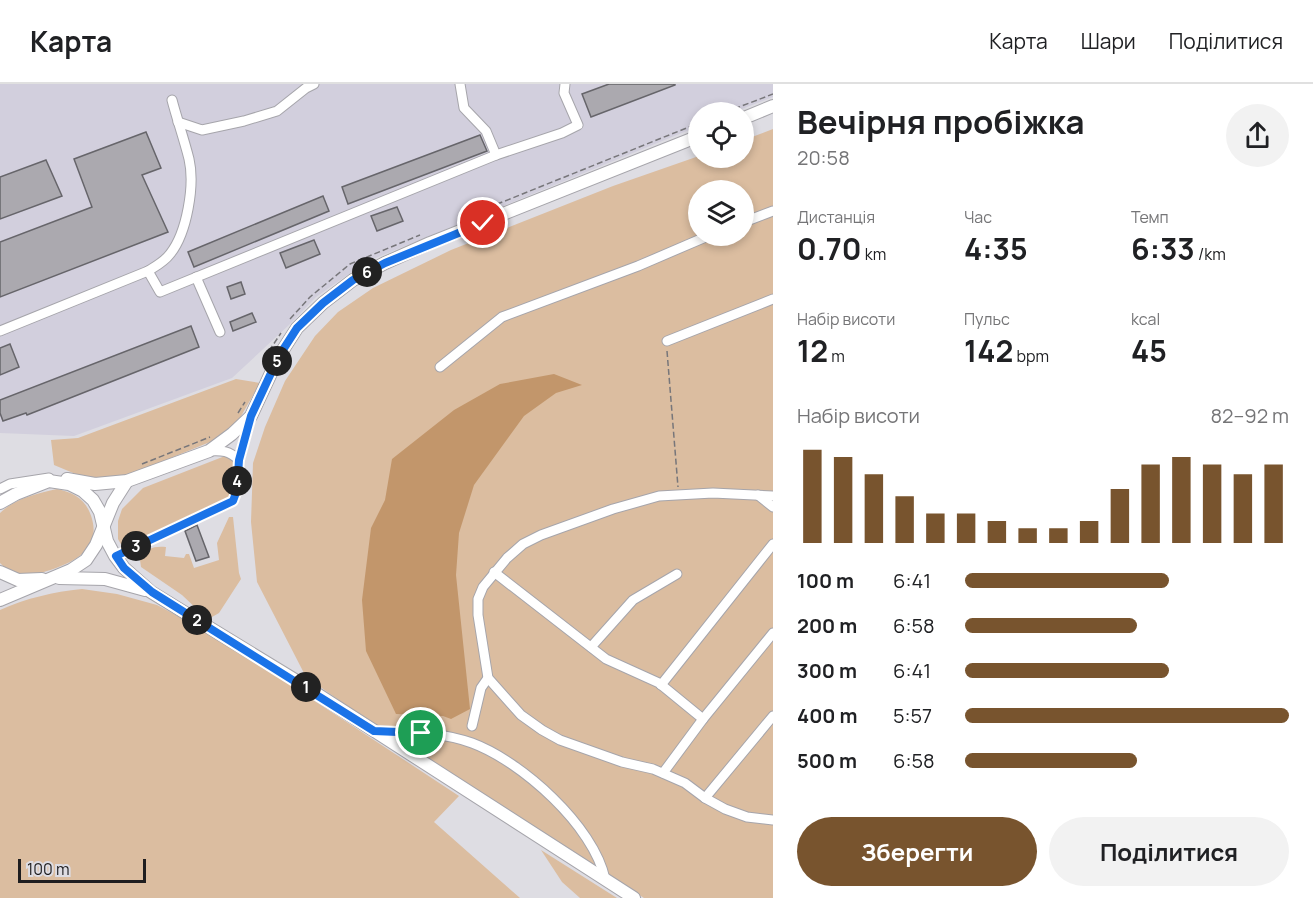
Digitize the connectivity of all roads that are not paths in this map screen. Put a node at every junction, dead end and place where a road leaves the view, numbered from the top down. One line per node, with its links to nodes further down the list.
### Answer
1 (314, 84): 7 (street)
2 (460, 84): 9 (street)
3 (565, 84): 9 (street)
4 (172, 100): 7 (street)
5 (773, 106): 6 (main road)
6 (754, 114)
7 (178, 122): 13 (street)
8 (688, 140): 20 (main road)
9 (496, 155): 14 (street)
10 (773, 211): 11 (street)
11 (754, 218)
12 (688, 245): 19 (street)
13 (148, 271): 14 (street); 16 (street)
14 (196, 277): 17 (street)
15 (773, 299): 18 (street)
16 (0, 331)
17 (220, 332)
18 (667, 341)
19 (440, 367)
20 (251, 416): 21 (main road); 22 (street)
21 (209, 451): 22 (street); 24 (main road)
22 (239, 460): 32 (street)
23 (52, 480): 24 (main road); 25 (street); 28 (main road); 30 (main road)
24 (127, 481): 30 (main road)
25 (0, 489)
26 (758, 495): 27 (street); 29 (street); 34 (street)
27 (773, 496)
28 (0, 503)
29 (773, 507)
30 (103, 525): 32 (main road); 36 (main road)
31 (773, 544): 42 (street)
32 (116, 556): 37 (main road)
33 (0, 572): 36 (main road)
34 (494, 572): 40 (street); 41 (street)
35 (677, 574): 40 (street)
36 (50, 579): 37 (main road); 38 (main road)
37 (152, 592): 46 (main road)
38 (0, 600)
39 (773, 633): 44 (street)
40 (591, 647): 42 (street)
41 (488, 678): 45 (street); 47 (street)
42 (662, 686): 44 (street)
43 (773, 716): 48 (street)
44 (703, 719): 47 (street)
45 (472, 726)
46 (374, 731): 50 (main road); 50 (street)
47 (663, 773): 48 (street)
48 (705, 798): 49 (street)
49 (773, 820)
50 (605, 879): 51 (main road)
51 (634, 898)

